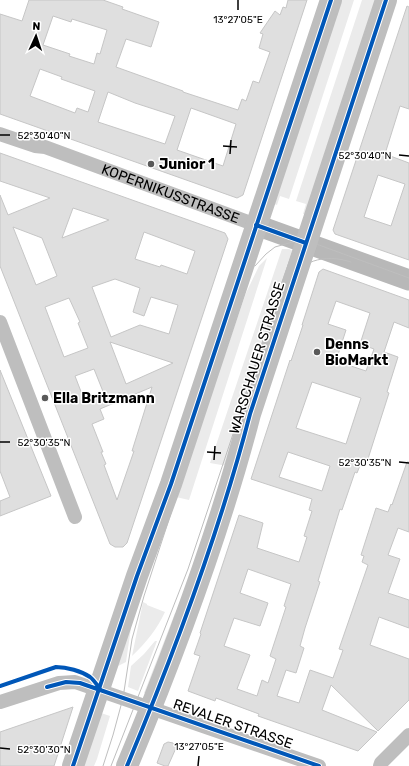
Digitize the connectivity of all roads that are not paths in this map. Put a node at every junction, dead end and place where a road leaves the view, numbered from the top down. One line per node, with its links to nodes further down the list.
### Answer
1 (330, 0): 4 (main road)
2 (386, 0): 5 (main road, WARSCHAUER STRASSE)
3 (0, 134): 4 (street, KOPERNIKUSSTRASSE)
4 (256, 225): 5 (street, KOPERNIKUSSTRASSE); 9 (main road)
5 (306, 243): 6 (street, KOPERNIKUSSTRASSE); 11 (main road, WARSCHAUER STRASSE)
6 (409, 280)
7 (0, 322): 8 (street)
8 (75, 517)
9 (100, 690): 10 (street, REVALER STRASSE); 11 (street, REVALER STRASSE); 13 (main road)
10 (0, 702)
11 (151, 707): 14 (main road, WARSCHAUER STRASSE); 15 (street, REVALER STRASSE)
12 (409, 735): 16 (street)
13 (73, 766)
14 (127, 766)
15 (319, 766)
16 (380, 766)

